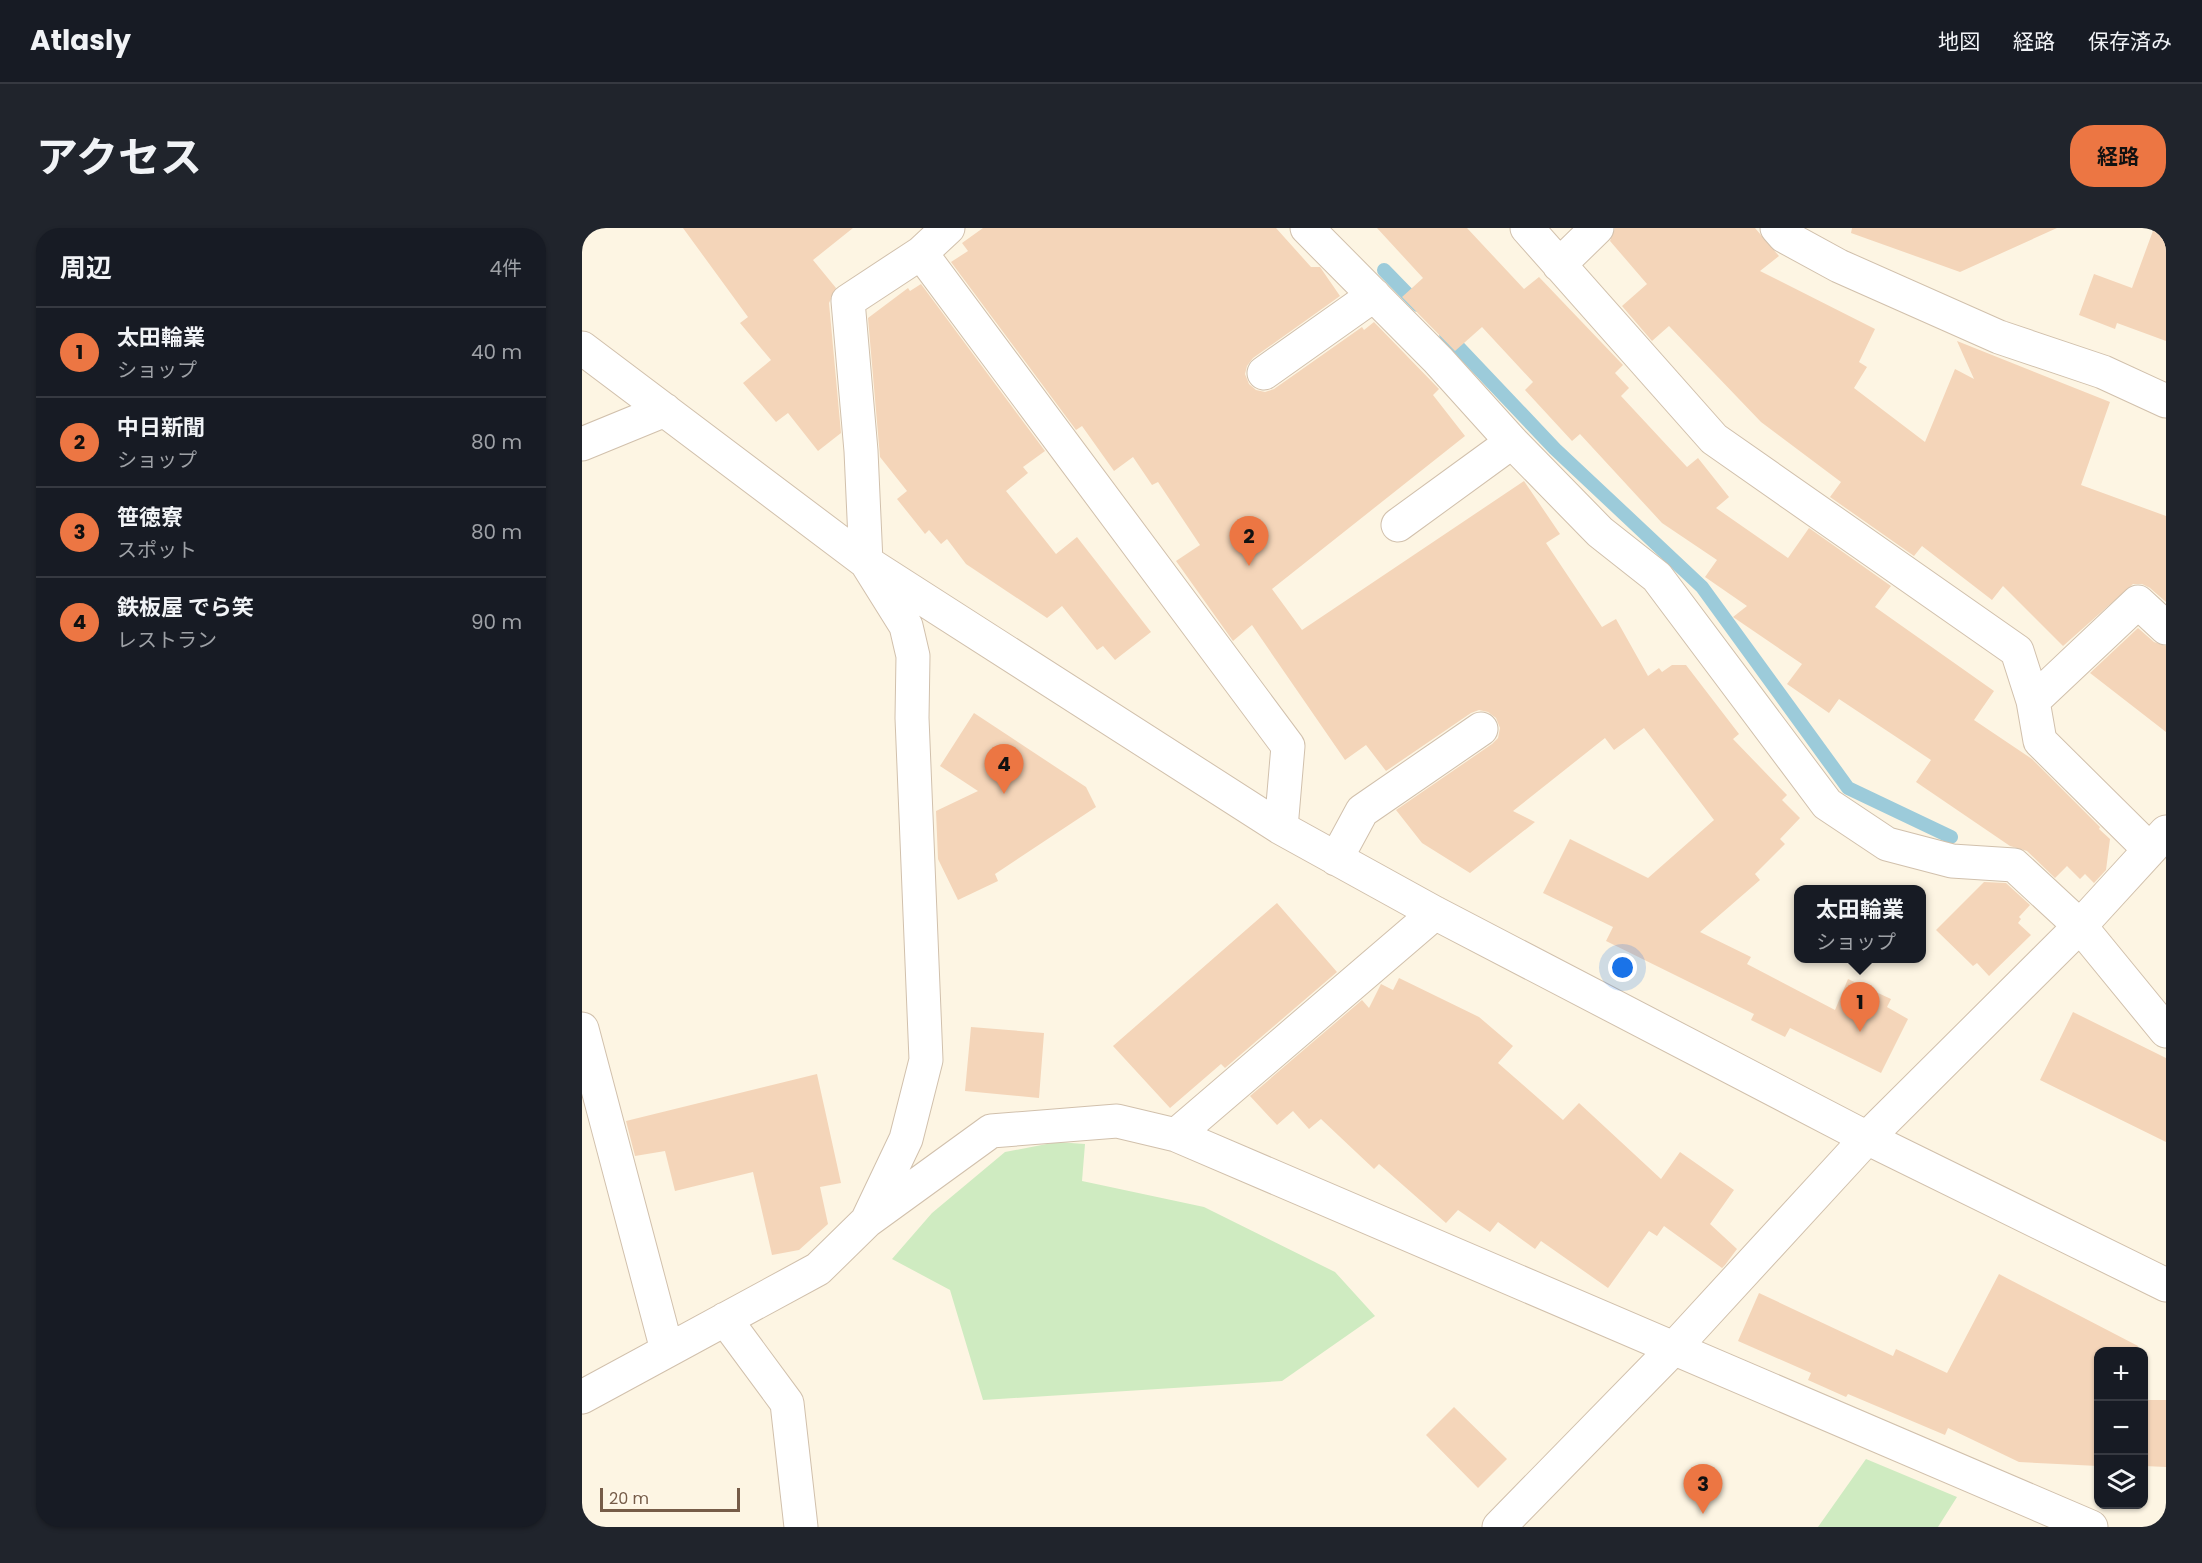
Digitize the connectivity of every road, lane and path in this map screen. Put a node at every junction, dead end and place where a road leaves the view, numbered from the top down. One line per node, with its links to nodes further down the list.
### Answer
1 (948, 228): 6 (street)
2 (1307, 228): 8 (street)
3 (1527, 228): 7 (street)
4 (1597, 228): 7 (street)
5 (1777, 228): 11 (street)
6 (921, 253): 16 (street); 20 (street)
7 (1559, 265): 18 (street)
8 (1374, 295): 10 (street); 13 (street)
9 (582, 348): 12 (street)
10 (1264, 374)
11 (2166, 401)
12 (665, 410): 14 (street); 16 (street)
13 (1512, 442): 15 (street); 24 (street)
14 (582, 444)
15 (1398, 525)
16 (866, 562): 20 (street); 29 (street)
17 (2166, 628): 18 (street)
18 (2033, 701): 21 (street)
19 (1481, 729): 22 (street)
20 (1281, 828): 22 (street)
21 (2158, 841): 24 (street)
22 (1336, 859): 23 (street)
23 (1435, 913): 27 (street); 28 (street)
24 (2080, 926): 26 (street); 28 (street)
25 (582, 1029): 33 (street)
26 (2166, 1031)
27 (1176, 1135): 29 (street); 32 (street)
28 (1867, 1138): 30 (street); 32 (street)
29 (867, 1221): 31 (street)
30 (2166, 1285)
31 (725, 1319): 33 (street); 35 (street)
32 (1673, 1349): 36 (street); 37 (street)
33 (667, 1350): 34 (street)
34 (582, 1397)
35 (801, 1527)
36 (1499, 1527)
37 (2091, 1527)

